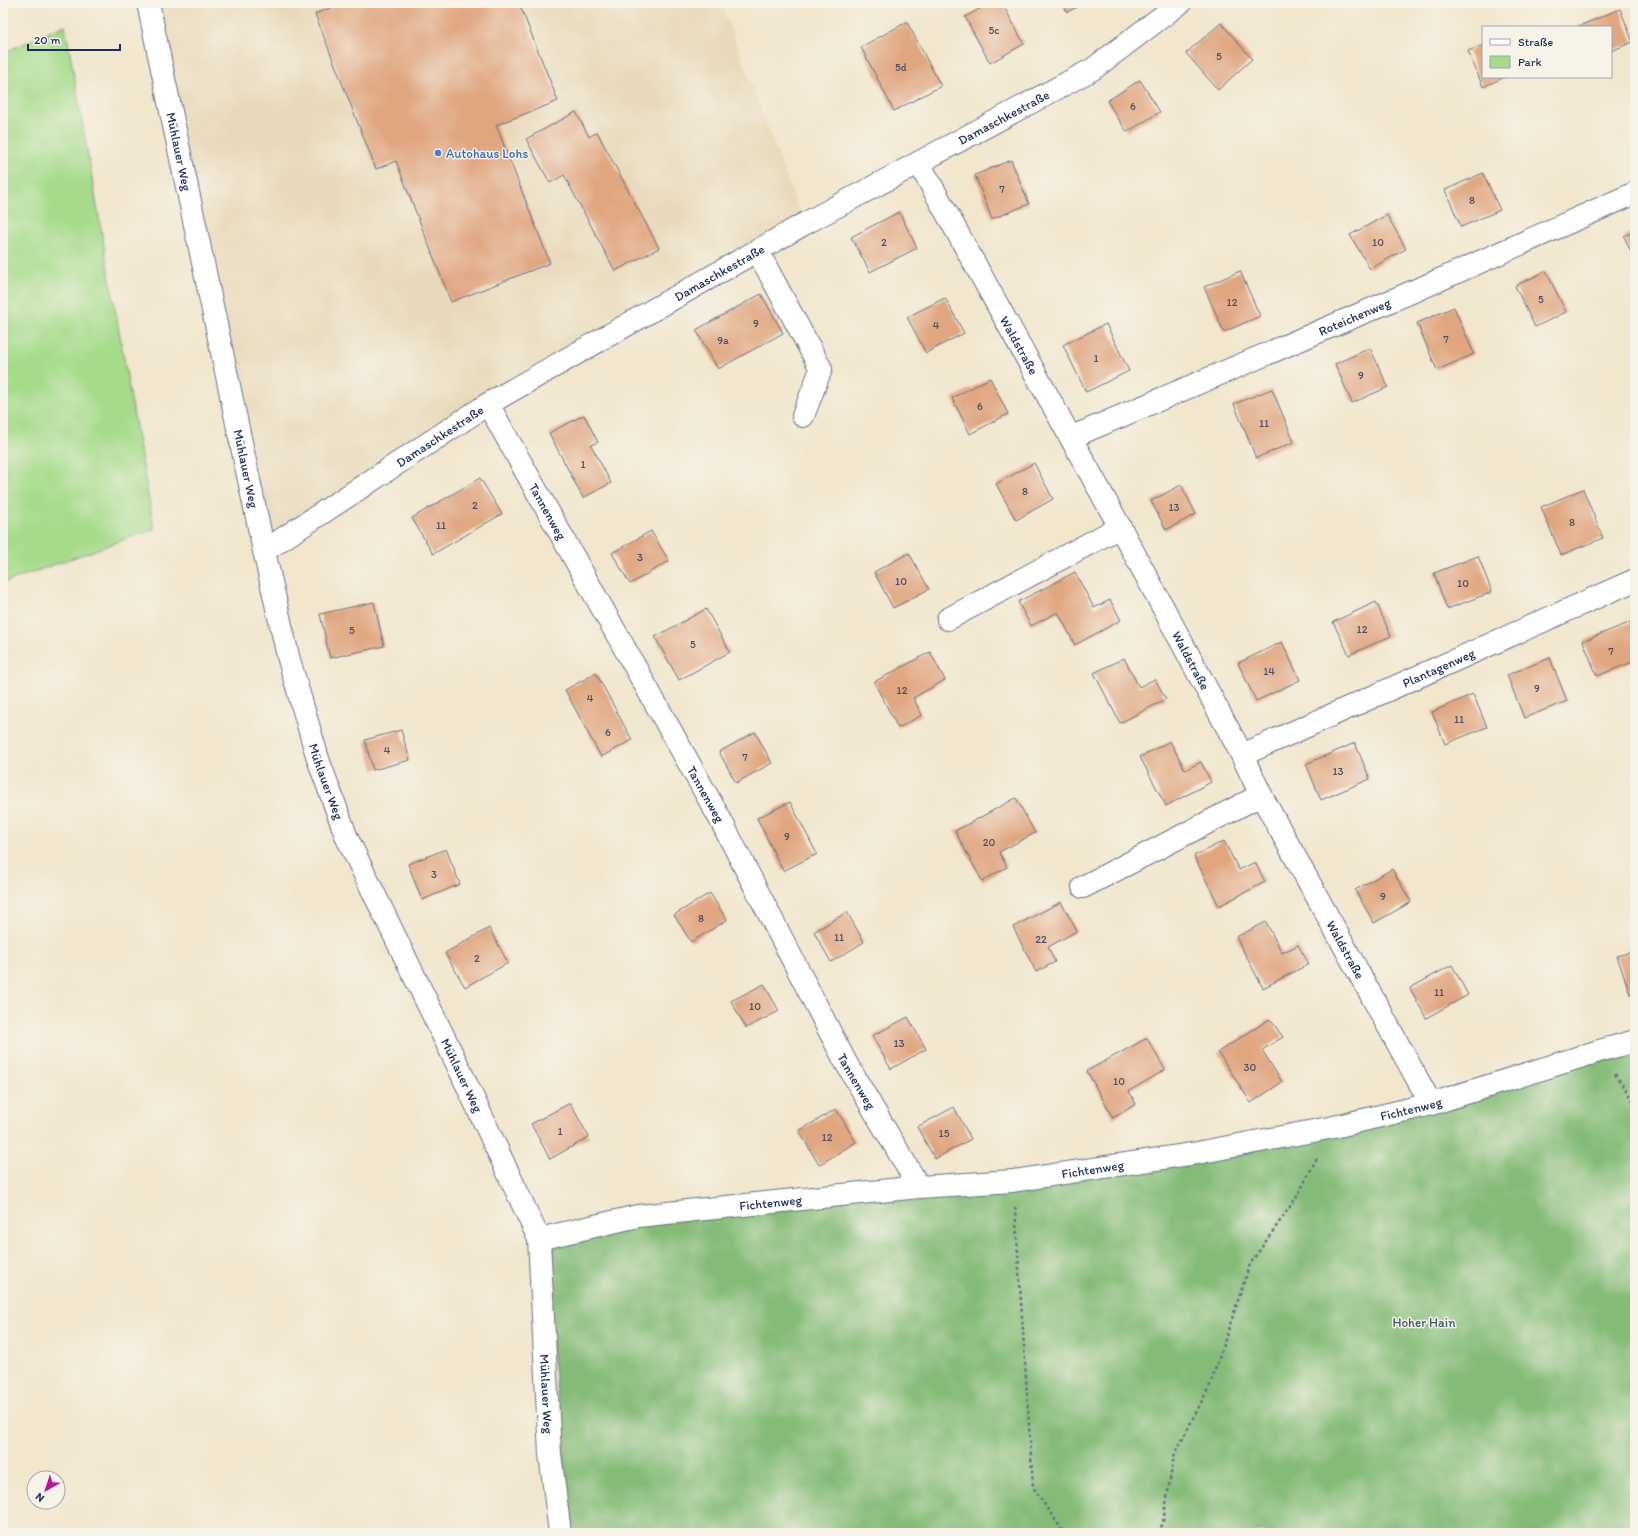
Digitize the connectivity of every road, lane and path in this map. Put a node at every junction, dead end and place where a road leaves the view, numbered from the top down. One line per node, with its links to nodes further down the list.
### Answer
1 (148, 3): 10 (street, Mühlauer Weg)
2 (1180, 3): 3 (street, Damaschkestraße)
3 (919, 163): 5 (street, Damaschkestraße); 8 (street, Waldstraße)
4 (1635, 193): 8 (street, Roteichenweg)
5 (758, 252): 6 (street, Damaschkestraße); 7 (street)
6 (488, 404): 10 (street, Damaschkestraße); 22 (street, Tannenweg)
7 (803, 416)
8 (1072, 437): 9 (street, Waldstraße)
9 (1120, 527): 12 (street); 13 (street, Waldstraße)
10 (264, 551): 23 (street, Mühlauer Weg)
11 (1635, 580): 13 (street, Plantagenweg)
12 (948, 620)
13 (1242, 755): 14 (street, Waldstraße)
14 (1261, 795): 15 (street); 18 (street, Waldstraße)
15 (1083, 887)
16 (1635, 1041): 17 (street, Fichtenweg)
17 (1599, 1051): 18 (street, Fichtenweg); 19 (path)
18 (1431, 1104): 20 (street, Fichtenweg)
19 (1635, 1104)
20 (1334, 1127): 21 (street, Fichtenweg); 26 (path)
21 (1013, 1181): 22 (street, Fichtenweg); 25 (path)
22 (919, 1187): 23 (street, Fichtenweg)
23 (539, 1239): 24 (street, Mühlauer Weg)
24 (560, 1533)
25 (1064, 1533)
26 (1159, 1533)

